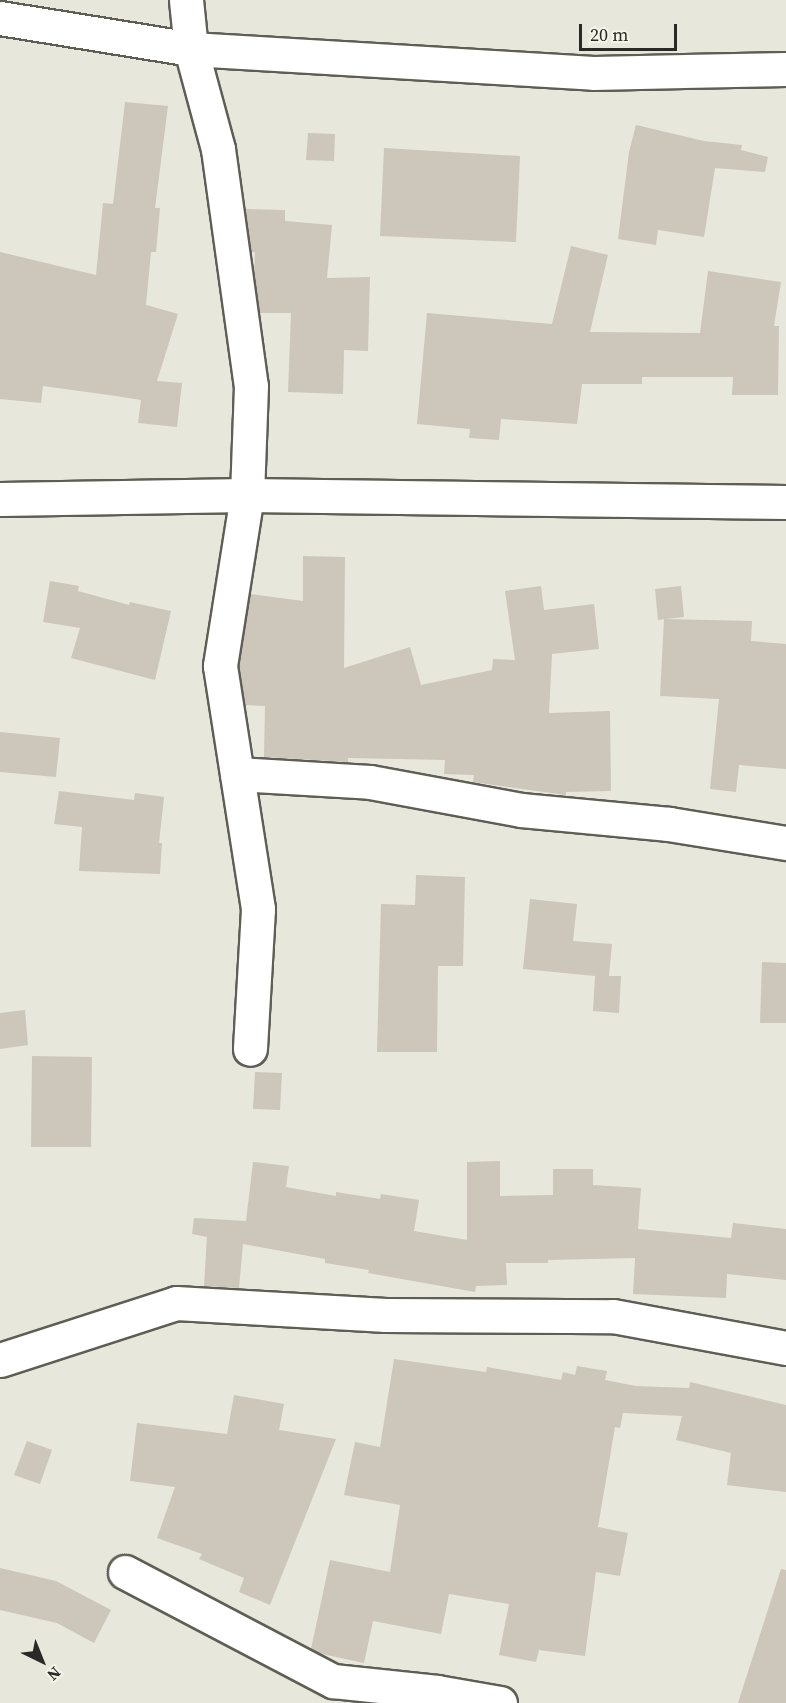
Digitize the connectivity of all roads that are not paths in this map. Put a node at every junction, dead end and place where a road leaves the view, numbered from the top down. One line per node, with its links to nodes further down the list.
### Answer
1 (186, 0): 3 (street)
2 (0, 18): 3 (street)
3 (191, 49): 4 (street); 5 (street)
4 (786, 69)
5 (247, 495): 6 (street); 7 (street); 8 (street)
6 (0, 499)
7 (786, 502)
8 (237, 774): 9 (street); 10 (street)
9 (786, 843)
10 (250, 1049)
11 (786, 1348): 12 (street)
12 (0, 1360)
13 (125, 1572): 14 (street)
14 (500, 1703)

